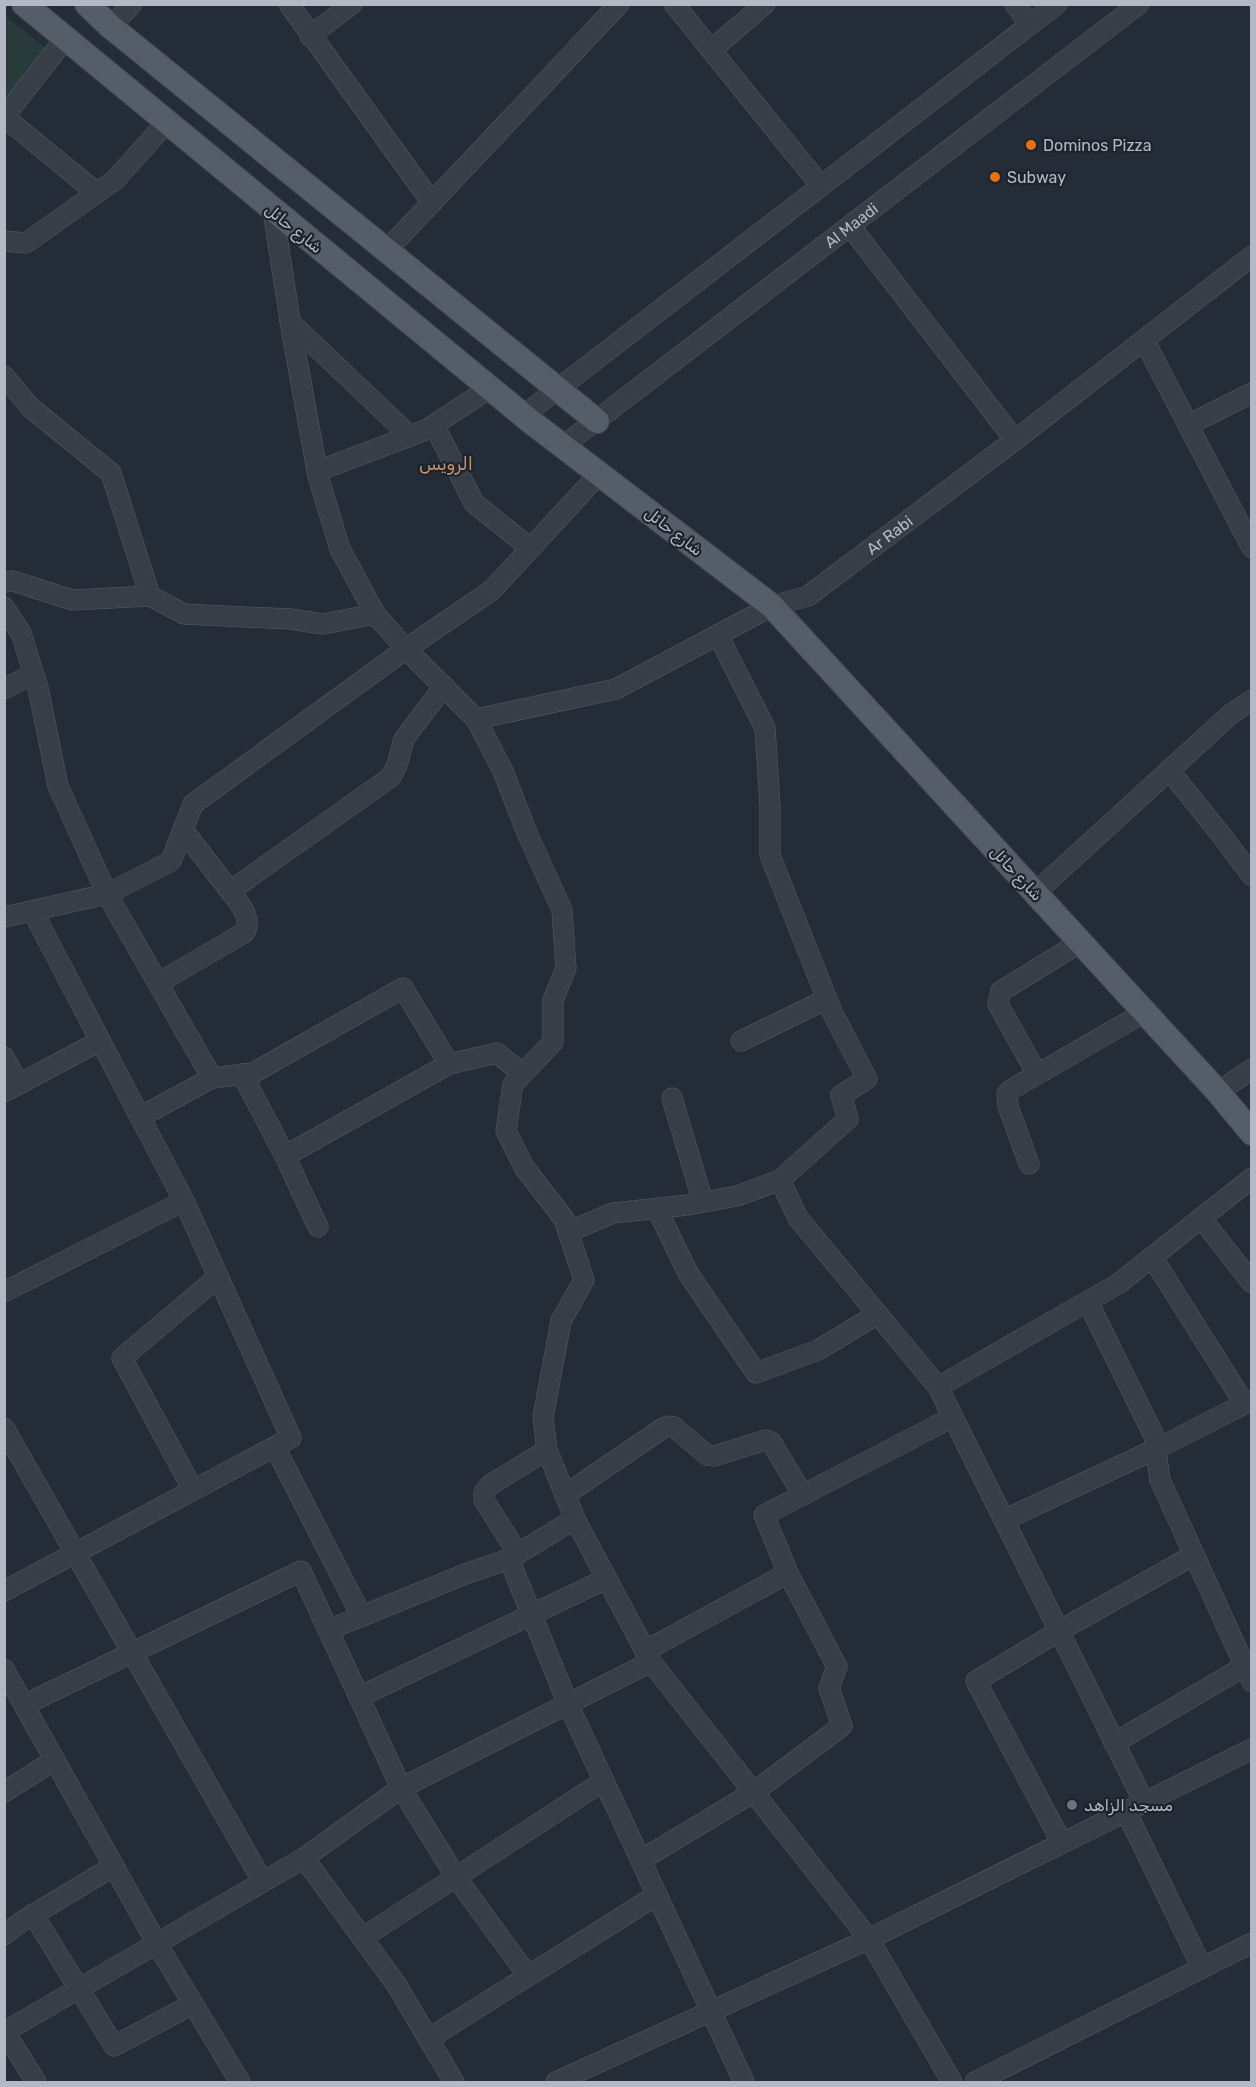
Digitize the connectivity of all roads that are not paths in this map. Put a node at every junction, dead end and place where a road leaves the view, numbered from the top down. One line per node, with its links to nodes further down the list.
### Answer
1 (24, 4): 15 (main road, شارع حائل)
2 (87, 4): 13 (main road)
3 (132, 4): 13 (street)
4 (289, 4): 14 (street)
5 (352, 4): 14 (street)
6 (619, 4): 21 (street)
7 (674, 4): 16 (street)
8 (765, 4): 16 (street)
9 (1015, 4): 12 (street)
10 (1139, 4): 23 (street, Al Maadi)
11 (1052, 6): 12 (street)
12 (1030, 25): 19 (street)
13 (111, 27): 25 (main road)
14 (310, 36): 21 (street)
15 (65, 39): 17 (street); 18 (main road, شارع حائل)
16 (711, 50): 19 (street)
17 (4, 117): 20 (street)
18 (166, 123): 20 (street); 22 (main road, شارع حائل)
19 (821, 186): 31 (street)
20 (98, 193): 24 (street)
21 (432, 203): 25 (street)
22 (273, 211): 27 (street); 30 (main road, شارع حائل)
23 (850, 226): 34 (street, Al Maadi); 38 (street)
24 (4, 241)
25 (387, 250): 31 (main road)
26 (1251, 256): 28 (street, Ar Rabi)
27 (290, 322): 37 (street); 40 (street)
28 (1144, 340): 36 (street); 38 (street, Ar Rabi)
29 (4, 376): 45 (street)
30 (490, 388): 33 (main road, شارع حائل); 35 (street)
31 (558, 388): 33 (street); 34 (main road)
32 (1251, 393): 36 (street)
33 (524, 415): 39 (main road, شارع حائل)
34 (597, 421): 39 (street, Al Maadi)
35 (434, 425): 37 (street); 42 (street)
36 (1188, 425): 43 (street)
37 (410, 436): 40 (street)
38 (1015, 440): 46 (street, Ar Rabi)
39 (563, 446): 41 (main road, شارع حائل)
40 (318, 471): 48 (street)
41 (599, 474): 42 (street); 46 (main road, شارع حائل)
42 (530, 548): 50 (street)
43 (1251, 548)
44 (4, 582): 45 (street)
45 (150, 596): 48 (street)
46 (772, 606): 49 (street, Ar Rabi); 60 (main road, شارع حائل)
47 (4, 607): 51 (street)
48 (375, 614): 50 (street)
49 (718, 635): 55 (street, Ar Rabi); 66 (street)
50 (406, 649): 52 (street); 57 (street)
51 (33, 674): 53 (street); 61 (street)
52 (444, 686): 55 (street); 59 (street)
53 (4, 689)
54 (1251, 700): 56 (street)
55 (476, 719): 74 (street)
56 (1169, 770): 58 (street); 60 (street)
57 (183, 830): 59 (street); 61 (street)
58 (1251, 876)
59 (230, 891): 65 (street)
60 (1035, 893): 64 (main road, شارع حائل)
61 (107, 894): 62 (street); 65 (street)
62 (33, 912): 63 (street); 68 (street)
63 (4, 917)
64 (1081, 942): 67 (main road, شارع حائل); 75 (street)
65 (158, 983): 76 (street)
66 (827, 999): 69 (street); 85 (street)
67 (1145, 1012): 75 (street); 78 (main road, شارع حائل)
68 (100, 1041): 77 (street); 80 (street)
69 (741, 1041)
70 (4, 1057): 77 (street)
71 (449, 1064): 73 (street); 74 (street); 82 (street)
72 (1251, 1069): 78 (street)
73 (242, 1074): 76 (street); 82 (street)
74 (523, 1074): 91 (street)
75 (1037, 1074): 83 (street)
76 (212, 1078): 80 (street)
77 (12, 1088)
78 (1218, 1092): 81 (main road, شارع حائل)
79 (672, 1098): 87 (street)
80 (140, 1117): 86 (street)
81 (1251, 1133)
82 (285, 1155): 90 (street)
83 (1029, 1164)
84 (1251, 1178): 89 (street)
85 (780, 1180): 87 (street); 97 (street)
86 (184, 1200): 93 (street); 95 (street)
87 (703, 1202): 88 (street)
88 (657, 1209): 91 (street); 97 (street)
89 (1201, 1218): 92 (street); 94 (street)
90 (318, 1227)
91 (568, 1232): 104 (street)
92 (1152, 1257): 96 (street); 99 (street)
93 (218, 1277): 102 (street); 105 (street)
94 (1251, 1283)
95 (4, 1292)
96 (1088, 1302): 98 (street); 103 (street)
97 (878, 1314): 98 (street)
98 (938, 1387): 100 (street)
99 (1248, 1402): 103 (street)
100 (953, 1417): 107 (street); 109 (street)
101 (4, 1428): 110 (street)
102 (274, 1447): 105 (street); 116 (street)
103 (1156, 1449): 109 (street); 111 (street)
104 (547, 1450): 106 (street); 112 (street)
105 (193, 1490): 110 (street)
106 (565, 1495): 107 (street); 108 (street)
107 (803, 1495): 113 (street)
108 (575, 1519): 112 (street); 114 (street)
109 (1004, 1520): 119 (street)
110 (75, 1552): 115 (street); 120 (street)
111 (1194, 1555): 119 (street); 123 (street)
112 (514, 1557): 116 (street); 117 (street)
113 (788, 1573): 121 (street); 133 (street)
114 (606, 1579): 117 (street); 121 (street)
115 (4, 1591)
116 (361, 1615): 118 (street)
117 (532, 1615): 124 (street); 125 (street)
118 (328, 1630): 120 (street); 124 (street)
119 (1059, 1631): 127 (street); 136 (street)
120 (133, 1653): 126 (street); 141 (street)
121 (648, 1657): 125 (street); 133 (street)
122 (4, 1670): 126 (street)
123 (1249, 1670): 127 (street)
124 (359, 1697): 131 (street)
125 (568, 1704): 130 (street); 131 (street)
126 (24, 1705): 129 (street)
127 (1114, 1743): 134 (street)
128 (1251, 1749): 134 (street)
129 (55, 1760): 132 (street); 139 (street)
130 (604, 1781): 138 (street); 140 (street)
131 (401, 1788): 137 (street); 140 (street)
132 (4, 1792)
133 (754, 1792): 138 (street); 146 (street)
134 (1144, 1802): 135 (street)
135 (1126, 1811): 136 (street); 149 (street)
136 (1062, 1843): 146 (street)
137 (304, 1858): 141 (street); 145 (street)
138 (641, 1860): 142 (street)
139 (114, 1866): 143 (street); 148 (street)
140 (456, 1877): 145 (street); 150 (street)
141 (263, 1882): 148 (street)
142 (657, 1895): 150 (street); 153 (street)
143 (33, 1914): 144 (street); 151 (street)
144 (4, 1935)
145 (362, 1938): 155 (street)
146 (869, 1939): 153 (street); 161 (street)
147 (1251, 1943): 149 (street)
148 (157, 1944): 151 (street); 152 (street)
149 (1202, 1968): 162 (street)
150 (528, 1977): 155 (street)
151 (80, 1989): 152 (street); 154 (street)
152 (193, 2004): 157 (street)
153 (712, 2011): 159 (street); 160 (street)
154 (5, 2032): 156 (street)
155 (428, 2039): 158 (street)
156 (36, 2082)
157 (240, 2082)
158 (454, 2082)
159 (556, 2082)
160 (744, 2082)
161 (952, 2082)
162 (975, 2082)

